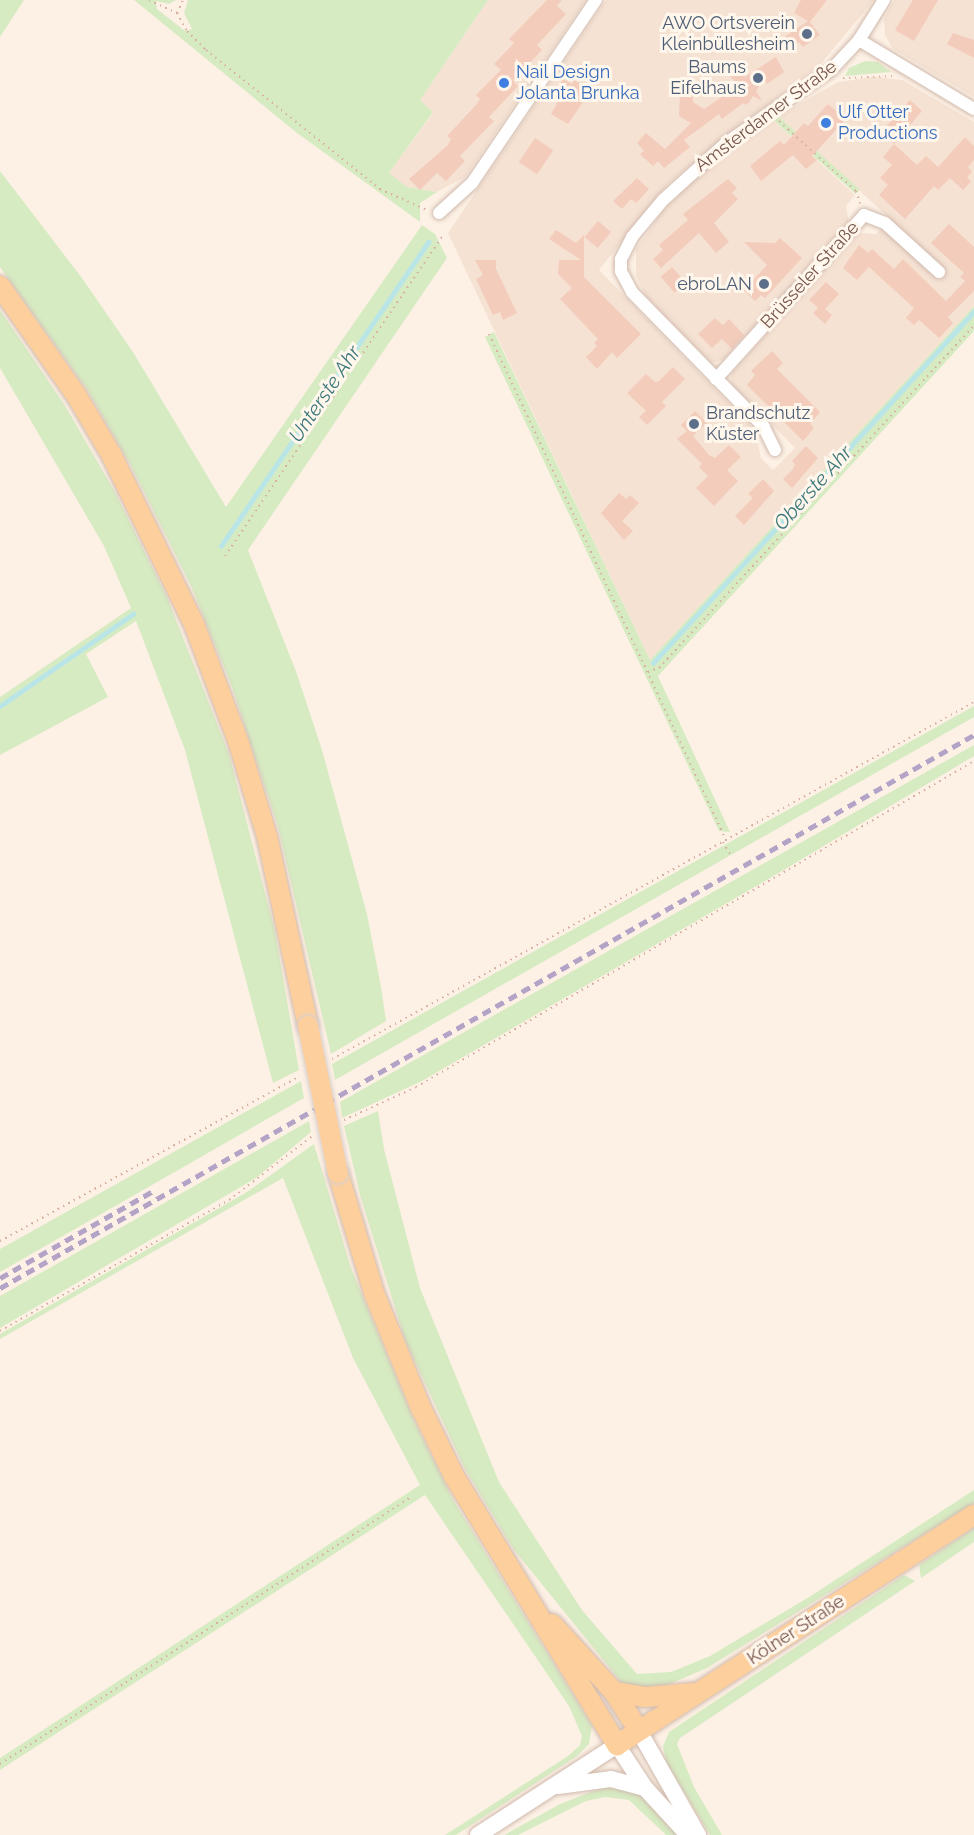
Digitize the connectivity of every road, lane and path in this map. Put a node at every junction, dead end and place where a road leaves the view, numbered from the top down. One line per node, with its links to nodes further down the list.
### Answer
1 (149, 0): 5 (path)
2 (183, 0): 5 (path)
3 (596, 0): 12 (street)
4 (884, 0): 6 (street, Amsterdamer Straße)
5 (177, 13): 12 (path)
6 (859, 40): 7 (street); 8 (street, Amsterdamer Straße)
7 (915, 74): 8 (path); 9 (street)
8 (816, 81): 18 (street, Amsterdamer Straße)
9 (974, 109)
10 (775, 117): 11 (path)
11 (856, 191)
12 (439, 213)
13 (443, 236): 20 (path)
14 (939, 272): 18 (street, Brüsseler Straße)
15 (0, 286): 35 (main road, bridge)
16 (974, 325): 21 (path)
17 (489, 334): 21 (path)
18 (716, 379): 19 (street, Amsterdamer Straße)
19 (775, 450)
20 (225, 556)
21 (648, 672): 24 (path)
22 (974, 702): 24 (path)
23 (974, 761): 29 (path)
24 (726, 840): 25 (path)
25 (723, 842): 26 (path); 27 (path)
26 (730, 854)
27 (328, 1060)
28 (300, 1076): 31 (path)
29 (336, 1125)
30 (318, 1133): 32 (path)
31 (0, 1240)
32 (0, 1331)
33 (410, 1498): 40 (path)
34 (974, 1515): 37 (main road, Kölner Straße)
35 (538, 1608): 36 (main road); 39 (main road)
36 (614, 1692): 37 (main road); 38 (main road)
37 (700, 1692): 38 (main road, Kölner Straße)
38 (639, 1731): 39 (main road, Kölner Straße); 45 (main road)
39 (617, 1745): 41 (main road); 42 (main road)
40 (0, 1764)
41 (554, 1786): 42 (main road); 43 (main road)
42 (645, 1788): 44 (main road)
43 (480, 1834)
44 (688, 1835)
45 (698, 1835)

